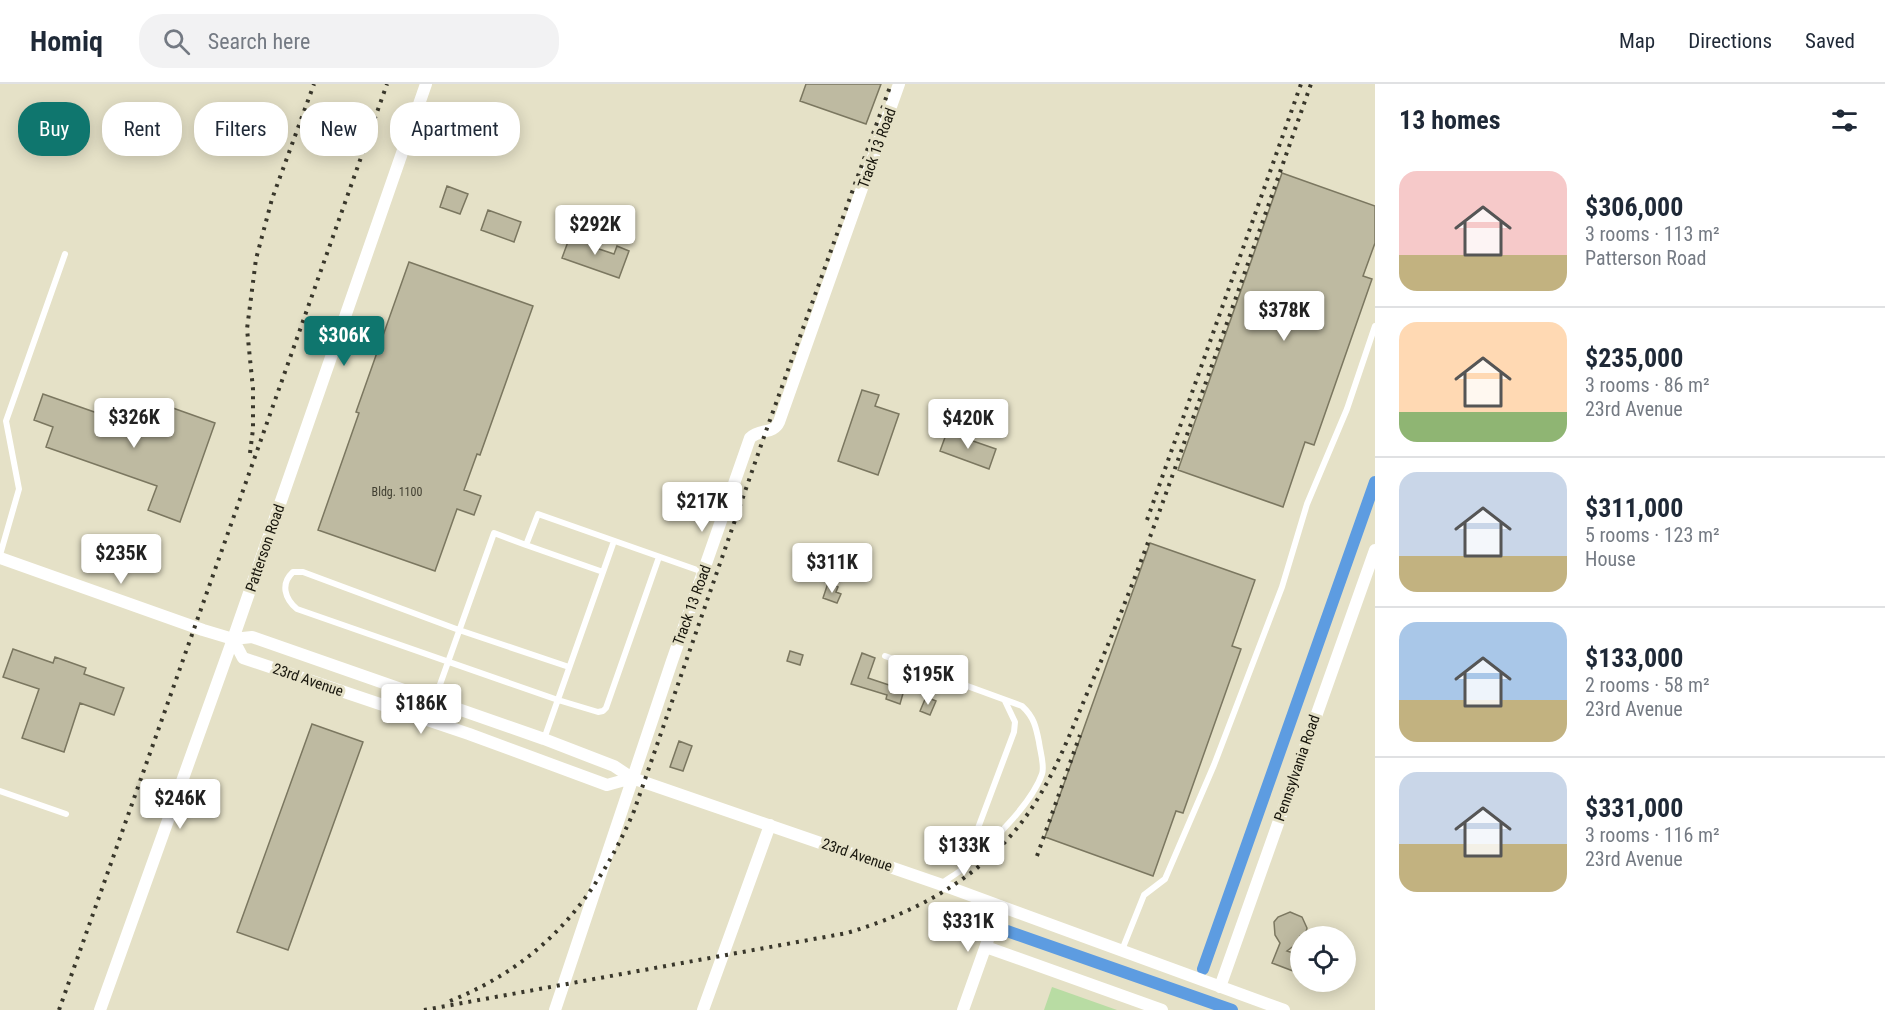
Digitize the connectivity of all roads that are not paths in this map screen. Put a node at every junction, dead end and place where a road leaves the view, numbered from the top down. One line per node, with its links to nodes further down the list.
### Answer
1 (426, 84): 13 (street, Patterson Road)
2 (899, 84): 11 (street, Track 13 Road)
3 (65, 254): 8 (lane)
4 (1375, 326): 30 (lane)
5 (614, 541): 6 (lane); 9 (lane); 10 (lane)
6 (526, 545): 10 (lane); 12 (lane)
7 (1375, 550): 31 (street, Pennsylvania Road)
8 (0, 556): 13 (street, 23rd Avenue)
9 (659, 557): 11 (lane); 17 (lane)
10 (603, 572): 16 (lane)
11 (704, 573): 22 (street, Track 13 Road)
12 (459, 630): 15 (lane); 15 (lane); 16 (lane)
13 (233, 639): 19 (street, 23rd Avenue); 20 (street, 23rd Avenue); 32 (street, Patterson Road)
14 (885, 656): 18 (lane)
15 (448, 663): 17 (lane); 19 (lane)
16 (569, 667): 17 (lane)
17 (558, 700): 21 (lane)
18 (1004, 700): 26 (lane); 26 (lane)
19 (434, 702): 20 (lane); 21 (street, 23rd Avenue)
20 (427, 721): 22 (street, 23rd Avenue)
21 (544, 739): 22 (street, 23rd Avenue)
22 (632, 778): 25 (street, 23rd Avenue); 33 (street, Track 13 Road)
23 (0, 791): 24 (lane)
24 (66, 814)
25 (770, 825): 27 (street, 23rd Avenue); 34 (street)
26 (974, 855): 27 (lane)
27 (941, 884): 28 (street, 23rd Avenue)
28 (1000, 906): 29 (street); 30 (street, 23rd Avenue)
29 (986, 947): 35 (street); 36 (street)
30 (1122, 950): 31 (street, 23rd Avenue)
31 (1220, 987): 37 (street, 23rd Avenue)
32 (100, 1010)
33 (555, 1010)
34 (703, 1010)
35 (963, 1010)
36 (1162, 1010)
37 (1284, 1010)

